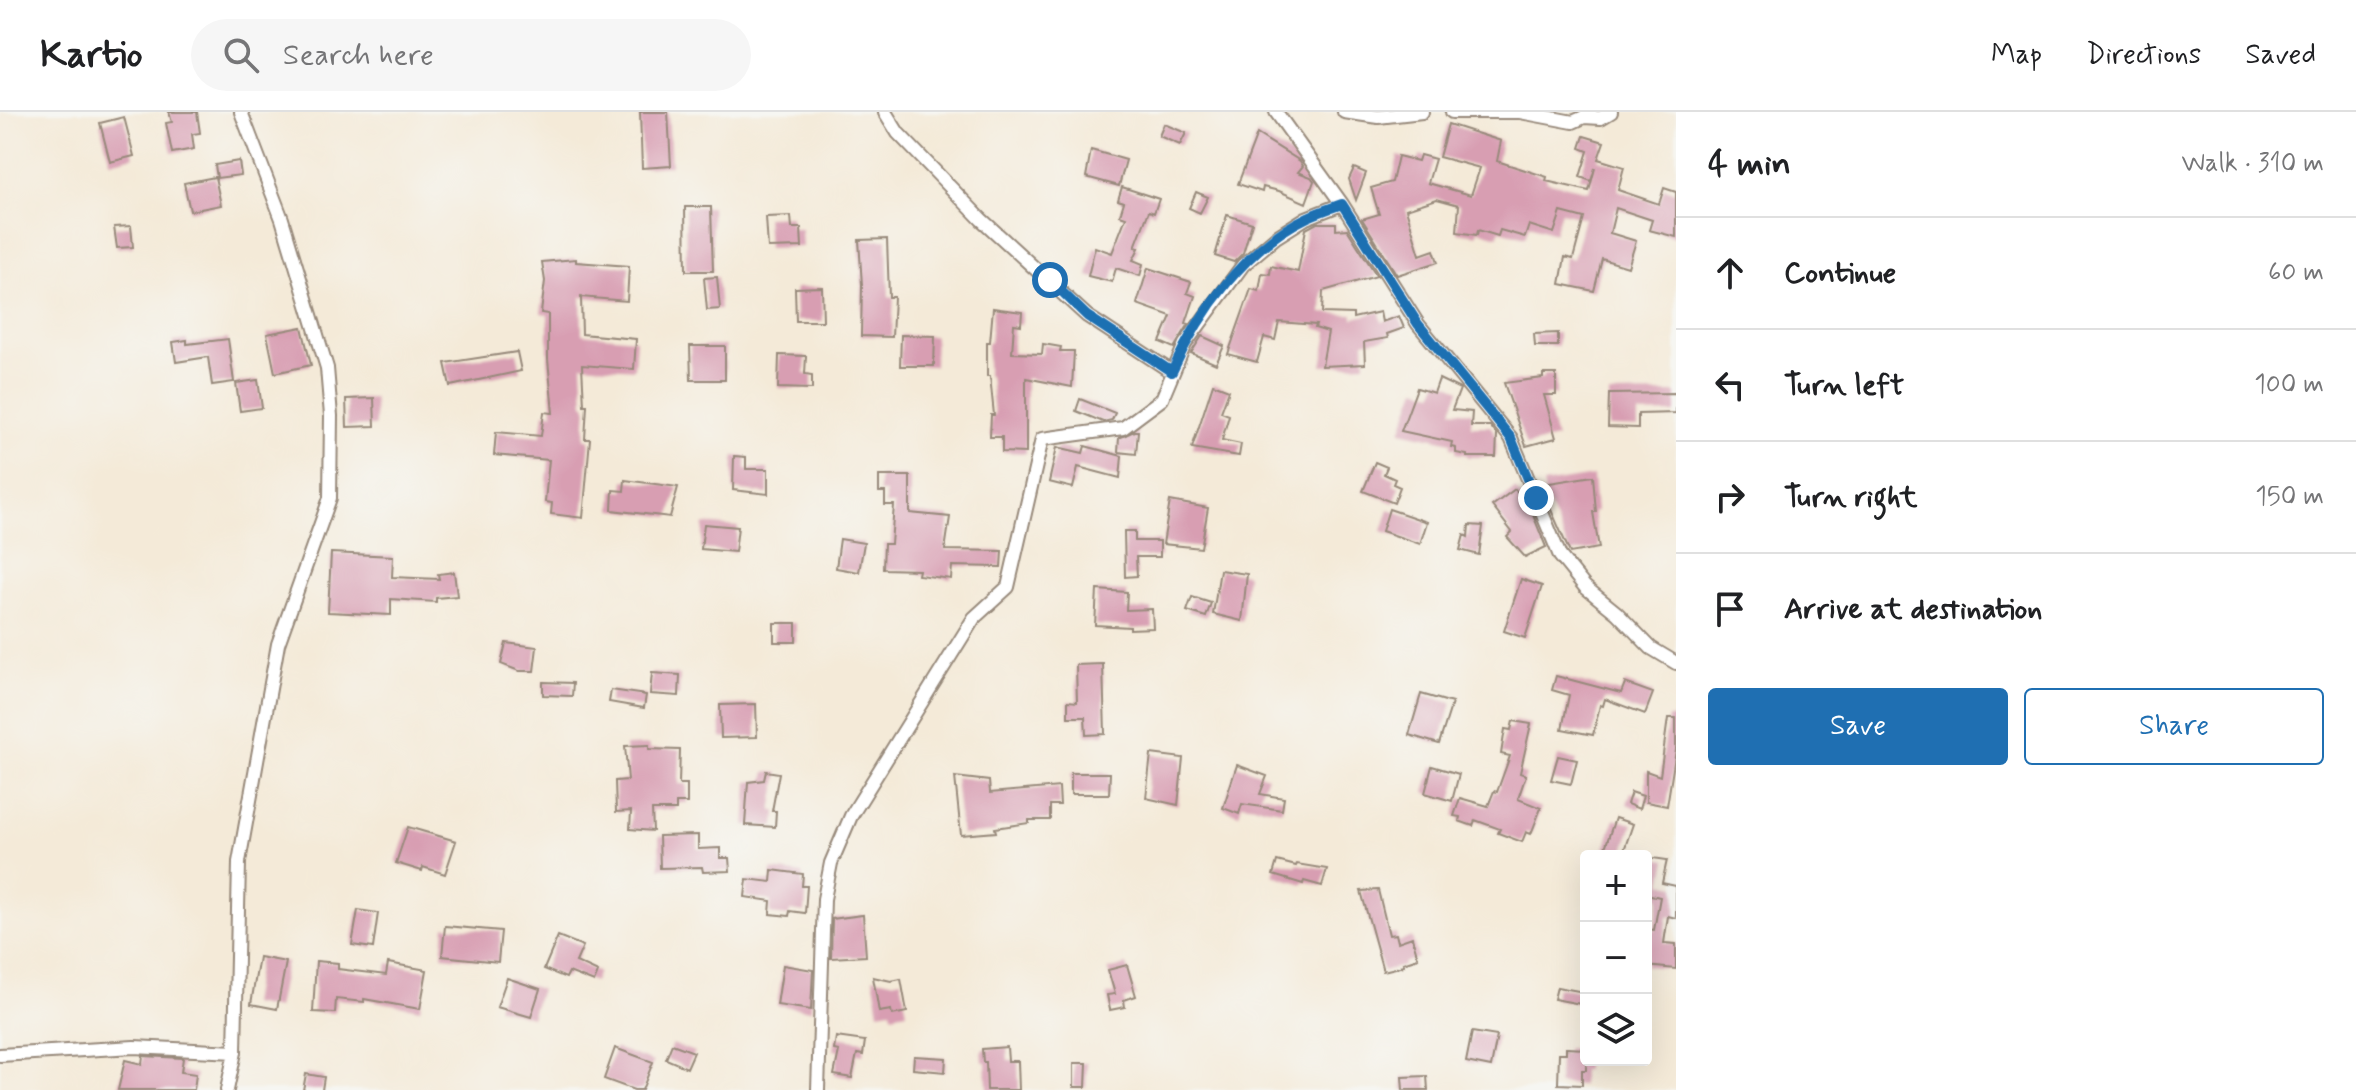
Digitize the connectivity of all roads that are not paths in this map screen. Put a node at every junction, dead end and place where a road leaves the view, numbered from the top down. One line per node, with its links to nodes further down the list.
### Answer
1 (241, 112): 11 (street)
2 (885, 112): 9 (street)
3 (1276, 112): 8 (street)
4 (1344, 112): 5 (street)
5 (1422, 112)
6 (1452, 112): 7 (street)
7 (1611, 112)
8 (1342, 204): 9 (street); 10 (street)
9 (1172, 372): 14 (street)
10 (1676, 663)
11 (235, 1052): 12 (street); 13 (street)
12 (0, 1055)
13 (227, 1090)
14 (818, 1090)

